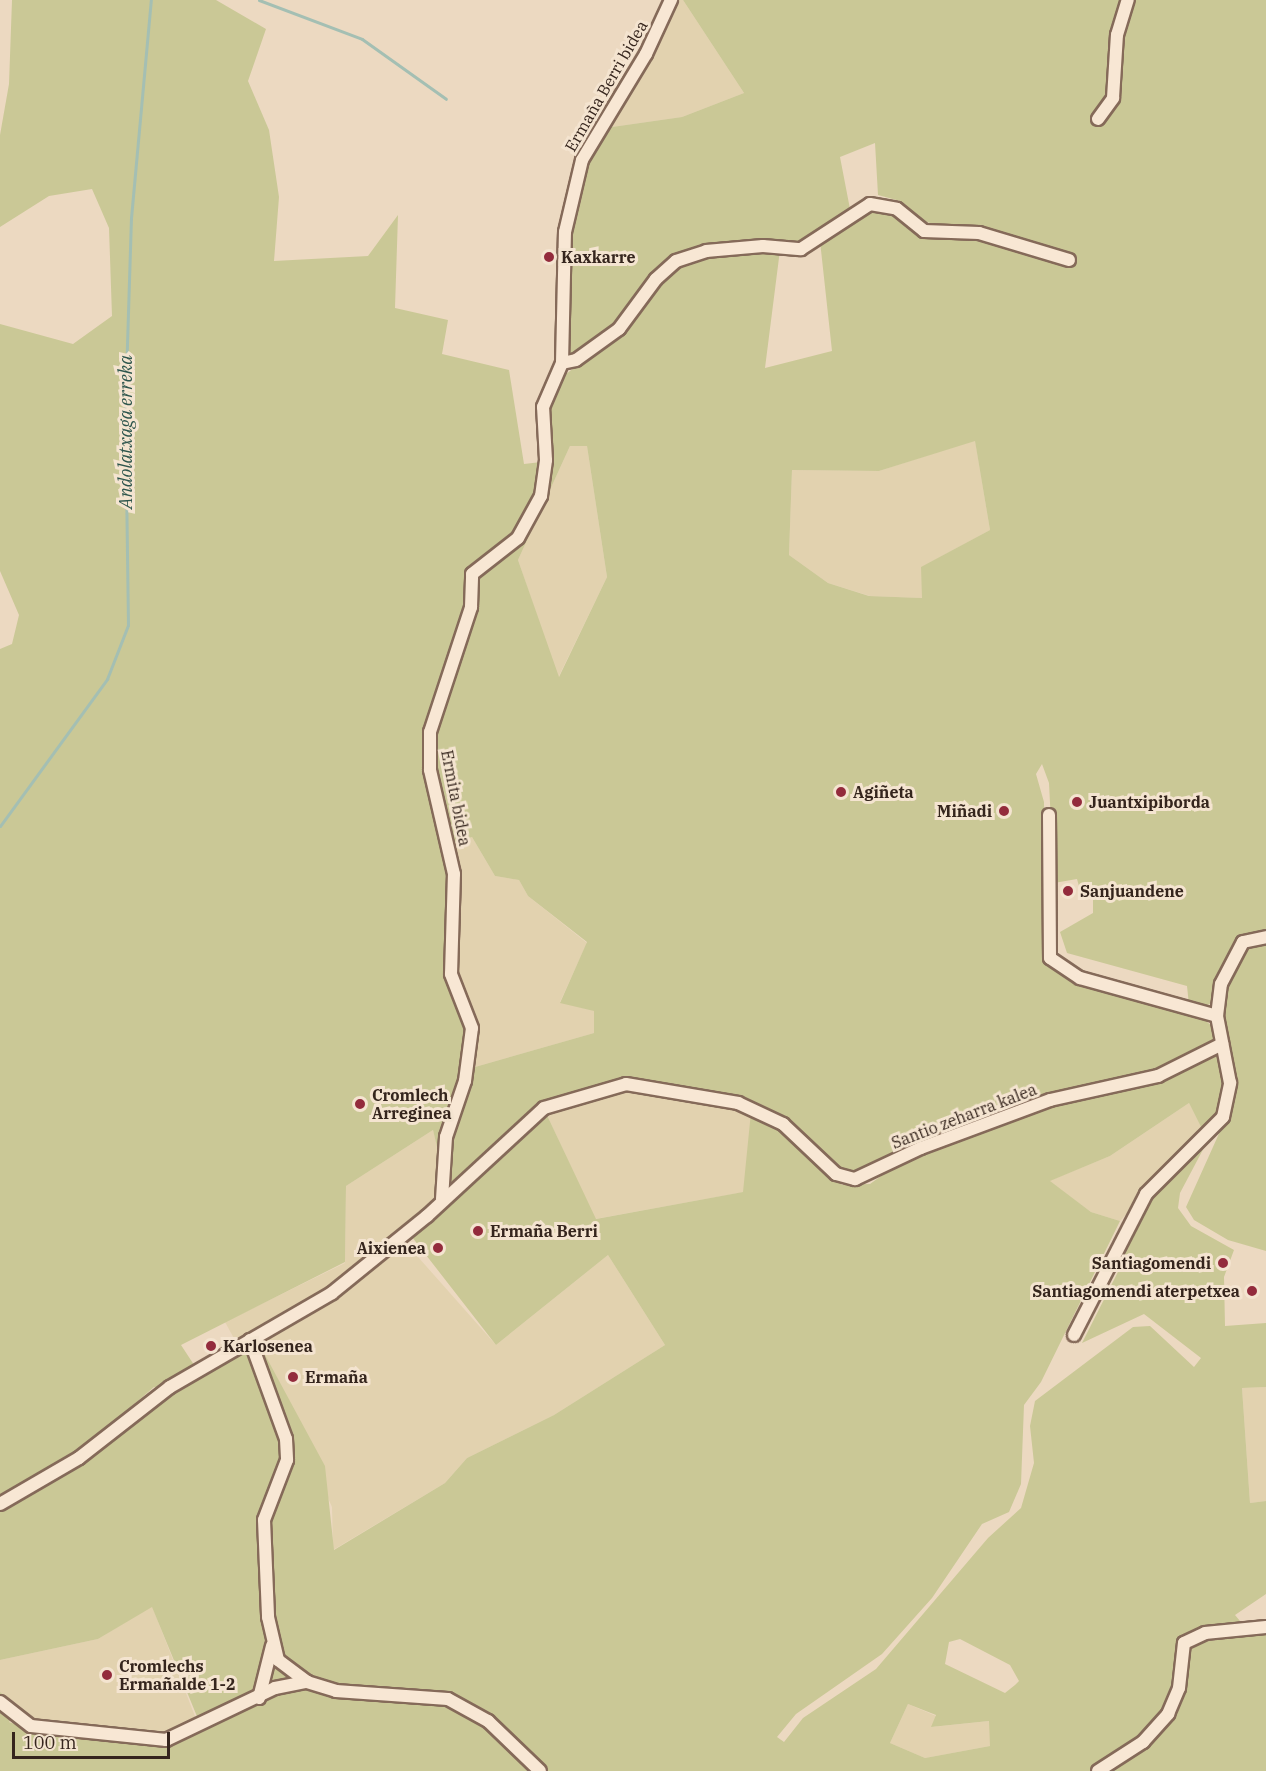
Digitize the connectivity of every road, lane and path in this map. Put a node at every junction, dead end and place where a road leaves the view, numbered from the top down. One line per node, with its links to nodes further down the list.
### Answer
1 (671, 0): 5 (street, Ermaña Berri bidea)
2 (1128, 0): 3 (street)
3 (1098, 119)
4 (1069, 260): 5 (street)
5 (562, 363): 10 (street, Ermita bidea)
6 (1048, 815): 8 (street)
7 (1266, 937): 8 (street)
8 (1217, 1016): 9 (street)
9 (1222, 1044): 10 (street, Santio zeharra kalea); 11 (street)
10 (447, 1195): 12 (street)
11 (1074, 1335)
12 (250, 1340): 13 (street); 15 (street)
13 (0, 1504)
14 (1266, 1627): 20 (street)
15 (272, 1646): 16 (street); 17 (street)
16 (307, 1682): 17 (street); 19 (street)
17 (259, 1698): 18 (street)
18 (0, 1702)
19 (540, 1771)
20 (1098, 1771)

